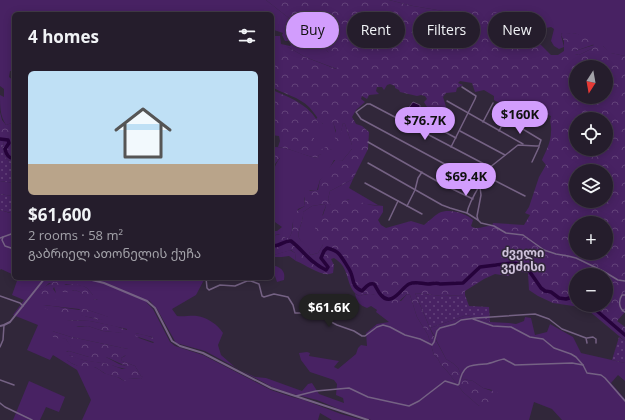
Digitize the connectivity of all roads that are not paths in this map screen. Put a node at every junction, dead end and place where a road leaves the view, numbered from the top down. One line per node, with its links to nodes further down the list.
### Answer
1 (462, 87): 5 (street)
2 (447, 101): 5 (street)
3 (493, 103): 8 (street)
4 (509, 111): 7 (street)
5 (468, 114): 8 (street); 9 (street)
6 (419, 118): 11 (street)
7 (506, 119): 10 (street); 14 (street)
8 (483, 122): 10 (street)
9 (460, 130): 11 (street); 16 (street)
10 (499, 131): 13 (street)
11 (456, 138): 15 (street)
12 (368, 142): 20 (street)
13 (523, 144): 14 (street); 16 (street)
14 (539, 146): 17 (street)
15 (452, 147): 19 (street); 23 (street)
16 (505, 155): 19 (street)
17 (532, 162)
18 (368, 163): 24 (street)
19 (489, 168): 21 (street)
20 (422, 172): 24 (street); 26 (street)
21 (484, 175): 23 (street); 25 (street)
22 (365, 183): 27 (street)
23 (480, 185): 26 (street); 32 (street)
24 (415, 190): 28 (street); 29 (street)
25 (525, 196)
26 (473, 199): 29 (street)
27 (398, 201): 28 (street); 31 (street)
28 (407, 206): 30 (street)
29 (467, 213): 32 (street)
30 (422, 214)
31 (389, 220)
32 (478, 220): 39 (street)
33 (12, 234): 34 (street)
34 (1, 237): 35 (street)
35 (12, 248)
36 (42, 280): 42 (street)
37 (92, 280): 54 (street)
38 (206, 280): 44 (street)
39 (625, 282)
40 (625, 295): 43 (street)
41 (0, 296): 42 (street)
42 (23, 306): 45 (street)
43 (625, 312)
44 (473, 319): 47 (street); 51 (street)
45 (4, 325): 46 (street); 50 (street)
46 (0, 326)
47 (586, 338): 48 (street); 49 (street)
48 (587, 343)
49 (596, 343)
50 (0, 348)
51 (584, 365): 54 (street); 55 (street)
52 (0, 380): 53 (street)
53 (14, 385)
54 (296, 396): 58 (street)
55 (625, 401)
56 (0, 403): 57 (street)
57 (32, 420)
58 (368, 420)

